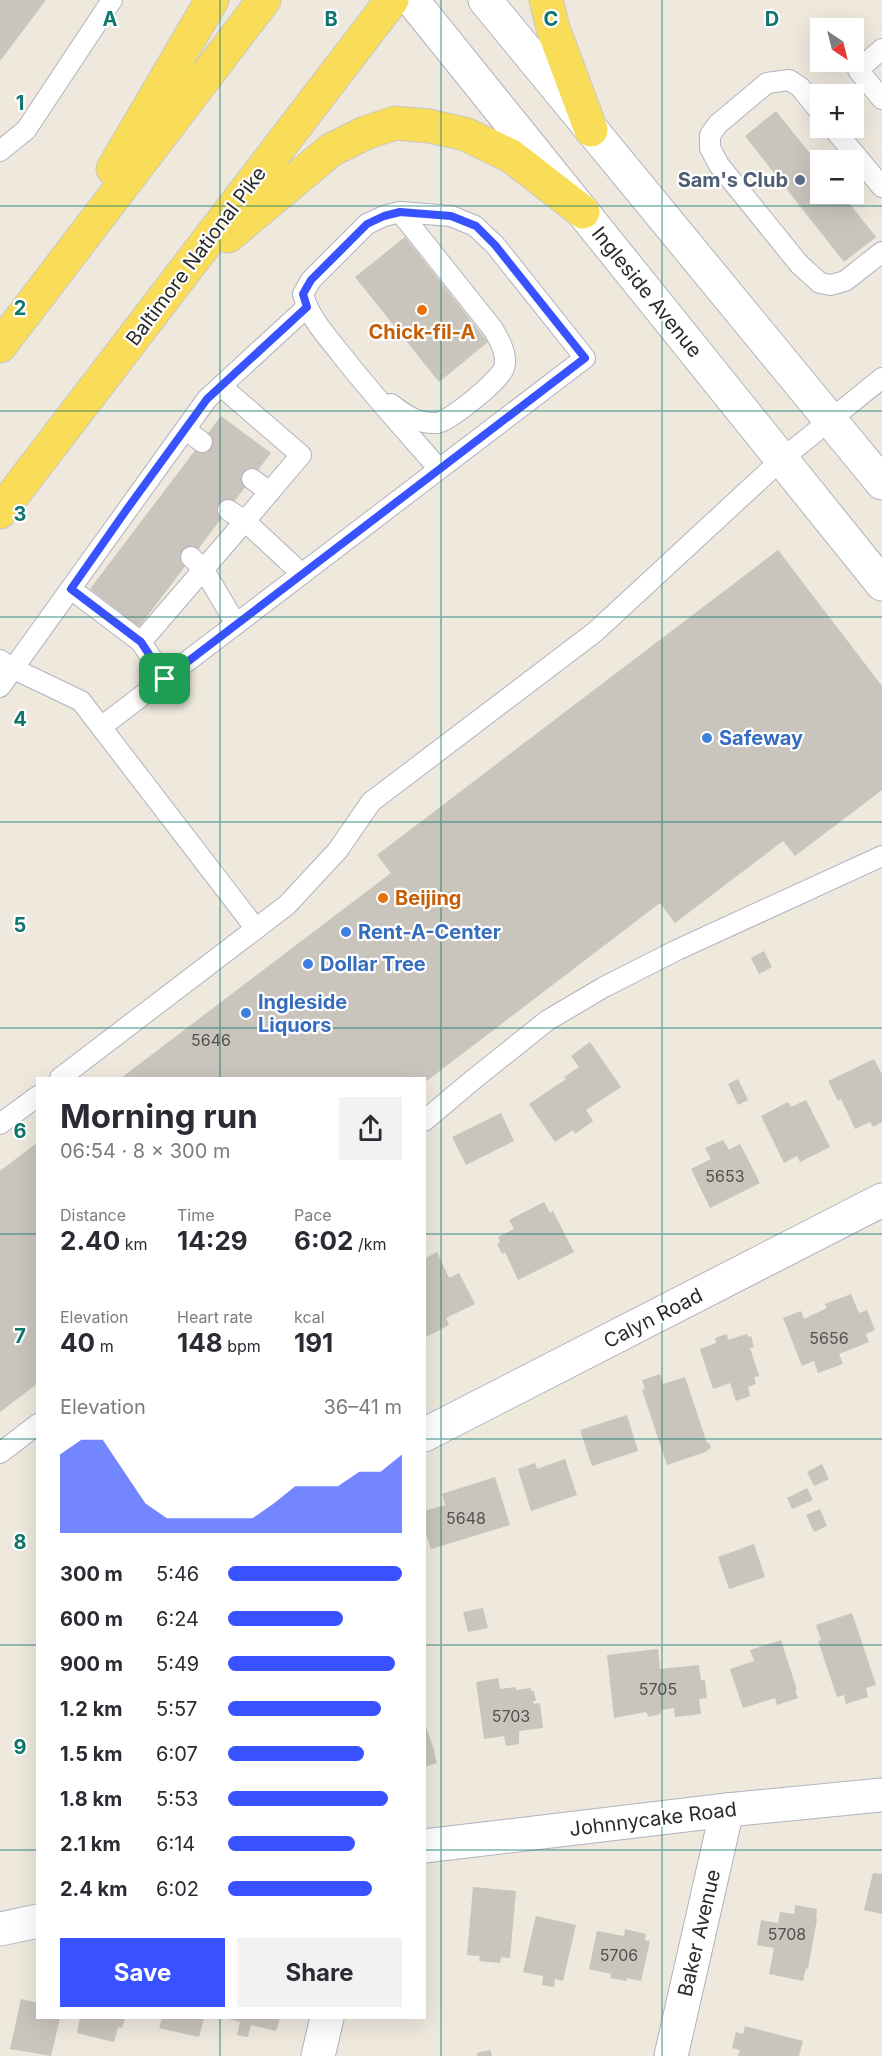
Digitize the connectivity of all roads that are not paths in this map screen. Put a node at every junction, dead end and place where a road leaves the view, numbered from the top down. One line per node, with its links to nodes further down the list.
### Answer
1 (112, 0): 13 (lane)
2 (212, 0): 19 (main road)
3 (264, 0): 19 (main road)
4 (392, 0): 18 (main road, Baltimore National Pike)
5 (412, 0): 16 (main road, Ingleside Avenue)
6 (485, 0): 11 (main road)
7 (546, 0): 11 (main road)
8 (882, 49): 9 (lane)
9 (882, 99)
10 (810, 100): 17 (lane)
11 (591, 130): 25 (main road)
12 (841, 138): 14 (lane)
13 (0, 151)
14 (882, 187)
15 (400, 212): 20 (lane); 23 (lane); 29 (lane)
16 (583, 212): 18 (main road); 28 (main road, Ingleside Avenue)
17 (882, 252)
18 (180, 276): 34 (main road, Baltimore National Pike)
19 (36, 299): 21 (main road)
20 (307, 307): 23 (lane); 24 (lane)
21 (0, 346)
22 (882, 378): 25 (lane)
23 (361, 380): 29 (lane)
24 (222, 386): 26 (lane); 32 (lane)
25 (830, 419): 28 (lane); 31 (main road)
26 (186, 430): 27 (lane); 39 (lane)
27 (202, 442)
28 (782, 459): 38 (main road, Ingleside Avenue); 47 (lane)
29 (439, 469): 37 (lane)
30 (252, 479): 32 (lane)
31 (882, 483)
32 (270, 492): 35 (lane)
33 (228, 510): 35 (lane)
34 (0, 512)
35 (245, 521): 36 (lane); 37 (lane)
36 (197, 564): 40 (lane); 41 (lane)
37 (302, 574): 40 (lane)
38 (882, 584)
39 (71, 589): 41 (lane); 42 (lane)
40 (236, 624): 43 (lane)
41 (141, 642): 43 (lane)
42 (7, 665): 44 (lane); 45 (lane)
43 (165, 679): 45 (lane)
44 (0, 687)
45 (101, 727): 47 (lane)
46 (882, 856): 50 (lane)
47 (256, 929): 48 (lane)
48 (61, 1077)
49 (36, 1098): 51 (lane)
50 (426, 1119)
51 (0, 1125)
52 (882, 1200): 54 (main road, Calyn Road)
53 (36, 1425): 55 (lane)
54 (426, 1434)
55 (0, 1452)
56 (882, 1795): 57 (main road, Johnnycake Road)
57 (727, 1810): 58 (main road, Johnnycake Road); 63 (main road, Baker Avenue)
58 (426, 1846)
59 (36, 1921): 60 (main road)
60 (0, 1929)
61 (327, 2019): 62 (main road)
62 (318, 2056)
63 (670, 2056)

